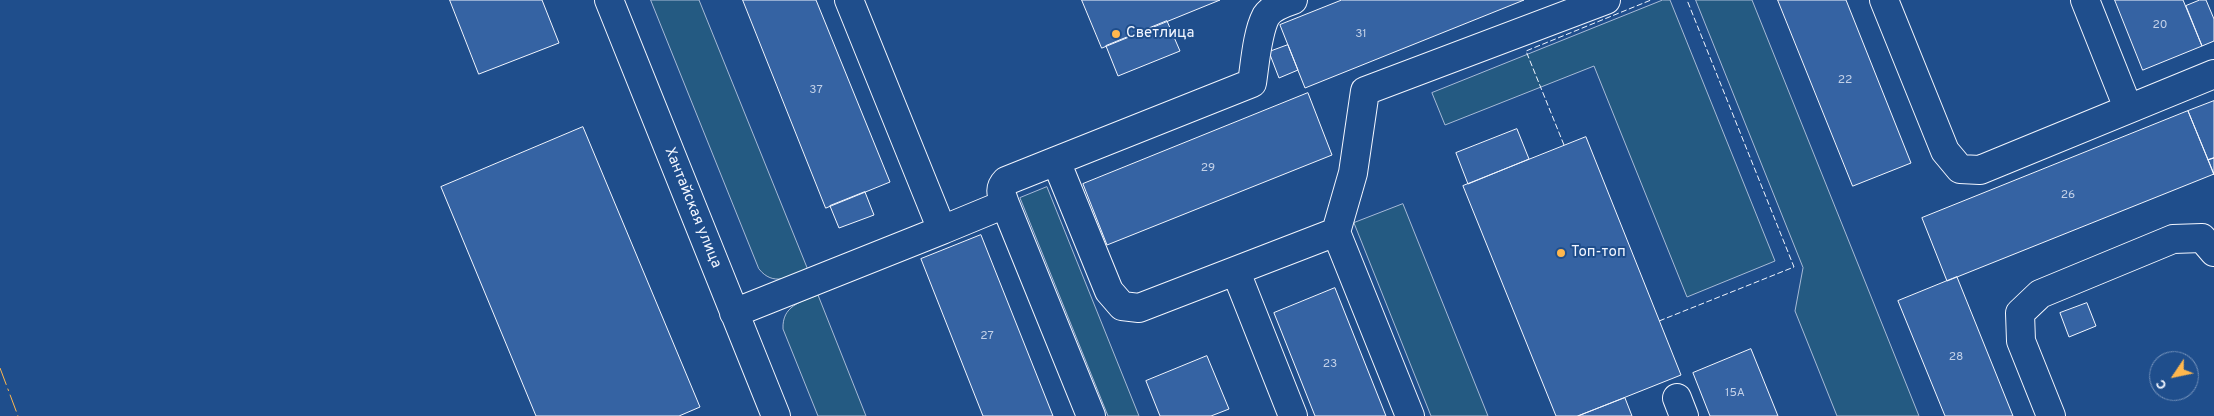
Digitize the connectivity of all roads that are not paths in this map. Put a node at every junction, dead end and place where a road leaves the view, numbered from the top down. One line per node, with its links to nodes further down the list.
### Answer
1 (609, 0): 15 (street, Хантайская улица)
2 (849, 0): 11 (street)
3 (1293, 0): 9 (street)
4 (1606, 0): 12 (street)
5 (1884, 0): 8 (street)
6 (2085, 0): 8 (street)
7 (2214, 74): 8 (street)
8 (2128, 108)
9 (1056, 161): 10 (street); 14 (street)
10 (1005, 204): 11 (street); 17 (street)
11 (942, 230): 15 (street)
12 (1336, 232): 14 (street); 19 (street)
13 (2214, 252): 20 (street)
14 (1236, 272): 18 (street)
15 (734, 313): 16 (street, Хантайская улица)
16 (776, 416)
17 (1091, 416)
18 (1293, 416)
19 (1410, 416)
20 (2051, 416)

